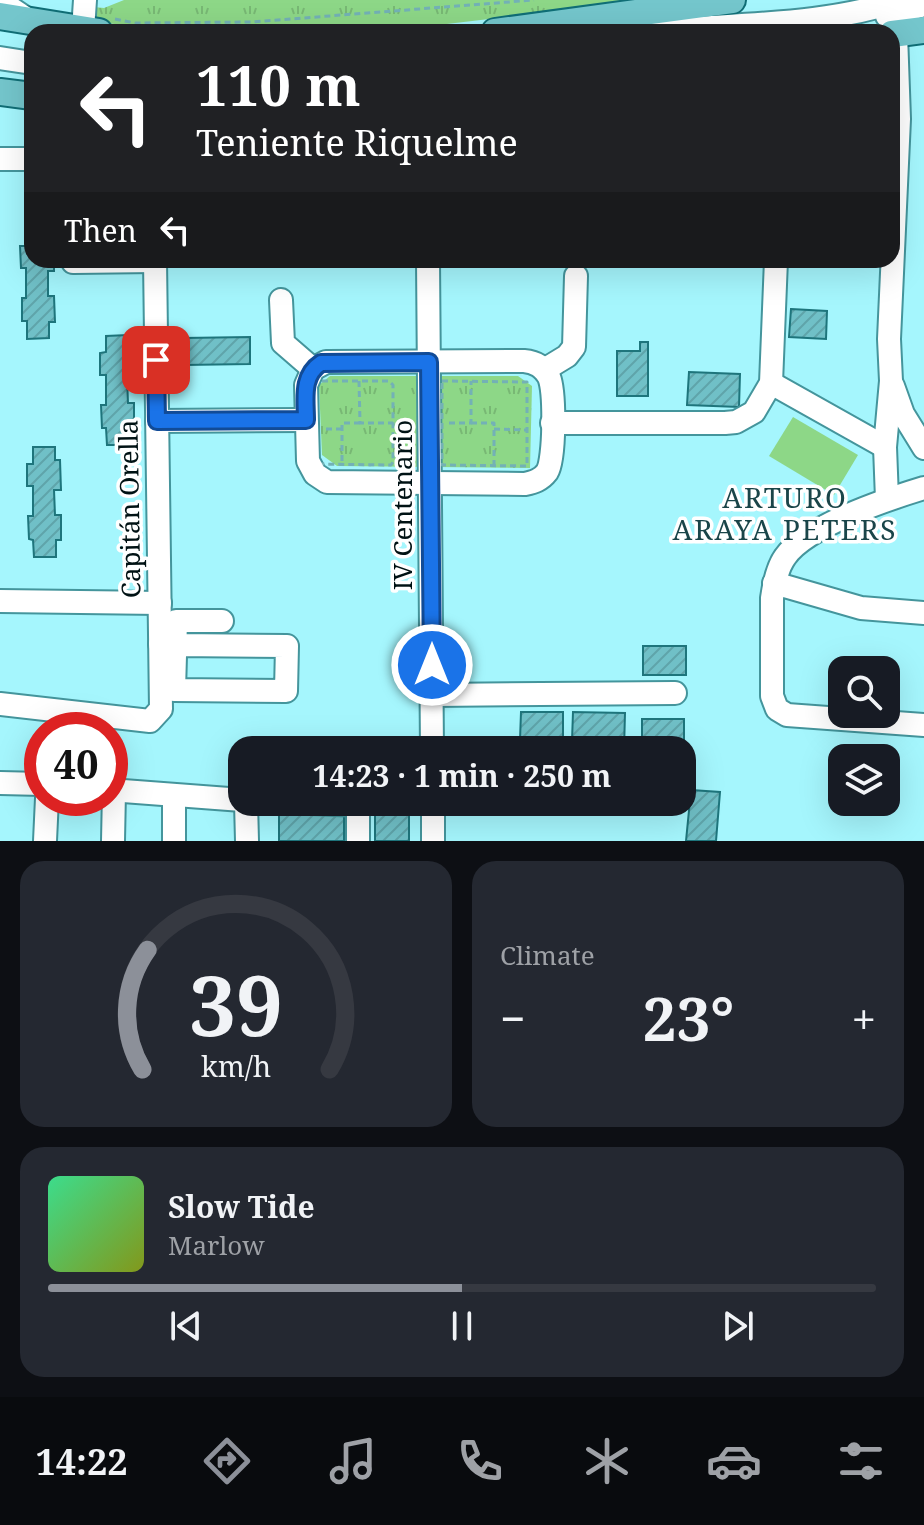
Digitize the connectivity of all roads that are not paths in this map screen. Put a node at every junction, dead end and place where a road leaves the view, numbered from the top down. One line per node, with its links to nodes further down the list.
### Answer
1 (732, 0): 8 (main road)
2 (0, 1): 7 (street)
3 (924, 5): 4 (street)
4 (894, 14): 9 (street); 10 (street); 11 (main road)
5 (0, 16): 7 (main road)
6 (88, 19): 7 (main road)
7 (31, 21)
8 (554, 24)
9 (757, 24)
10 (854, 24)
11 (924, 30)
12 (0, 43): 13 (street)
13 (24, 47)
14 (0, 58): 15 (street)
15 (24, 62)
16 (0, 92): 17 (main road)
17 (24, 95)
18 (0, 159): 19 (street)
19 (24, 159)
20 (155, 268): 32 (street, Capitán Orella)
21 (428, 268): 26 (street, IV Centenario)
22 (776, 268): 30 (street)
23 (892, 268): 29 (street)
24 (576, 276): 28 (street)
25 (281, 300): 27 (street)
26 (429, 362): 27 (street); 28 (street); 36 (street, IV Centenario)
27 (313, 369): 31 (street)
28 (544, 370): 33 (street)
29 (891, 381): 34 (street); 35 (street)
30 (771, 383): 33 (street); 34 (street)
31 (306, 420): 32 (street); 36 (street)
32 (157, 421): 41 (street, Capitán Orella)
33 (552, 423): 36 (street)
34 (885, 447): 38 (street)
35 (924, 448)
36 (431, 483): 46 (street, IV Centenario)
37 (924, 488): 38 (street)
38 (887, 499): 39 (street)
39 (774, 583): 42 (street); 48 (street)
40 (0, 601): 41 (street)
41 (160, 603): 44 (street, Capitán Orella)
42 (924, 613)
43 (222, 621): 44 (street)
44 (168, 644): 44 (street); 47 (street, Capitán Orella)
45 (675, 693): 46 (street)
46 (432, 695): 49 (street, IV Centenario)
47 (0, 704)
48 (924, 725)
49 (432, 736)
50 (0, 783): 51 (street)
51 (24, 784)
52 (128, 792): 53 (street)
53 (174, 796): 54 (street); 62 (street)
54 (228, 800)
55 (46, 816): 60 (street)
56 (112, 816): 61 (street)
57 (245, 816): 63 (street)
58 (358, 816): 64 (street)
59 (433, 816): 65 (street)
60 (45, 841)
61 (113, 841)
62 (174, 841)
63 (247, 841)
64 (358, 841)
65 (433, 841)

